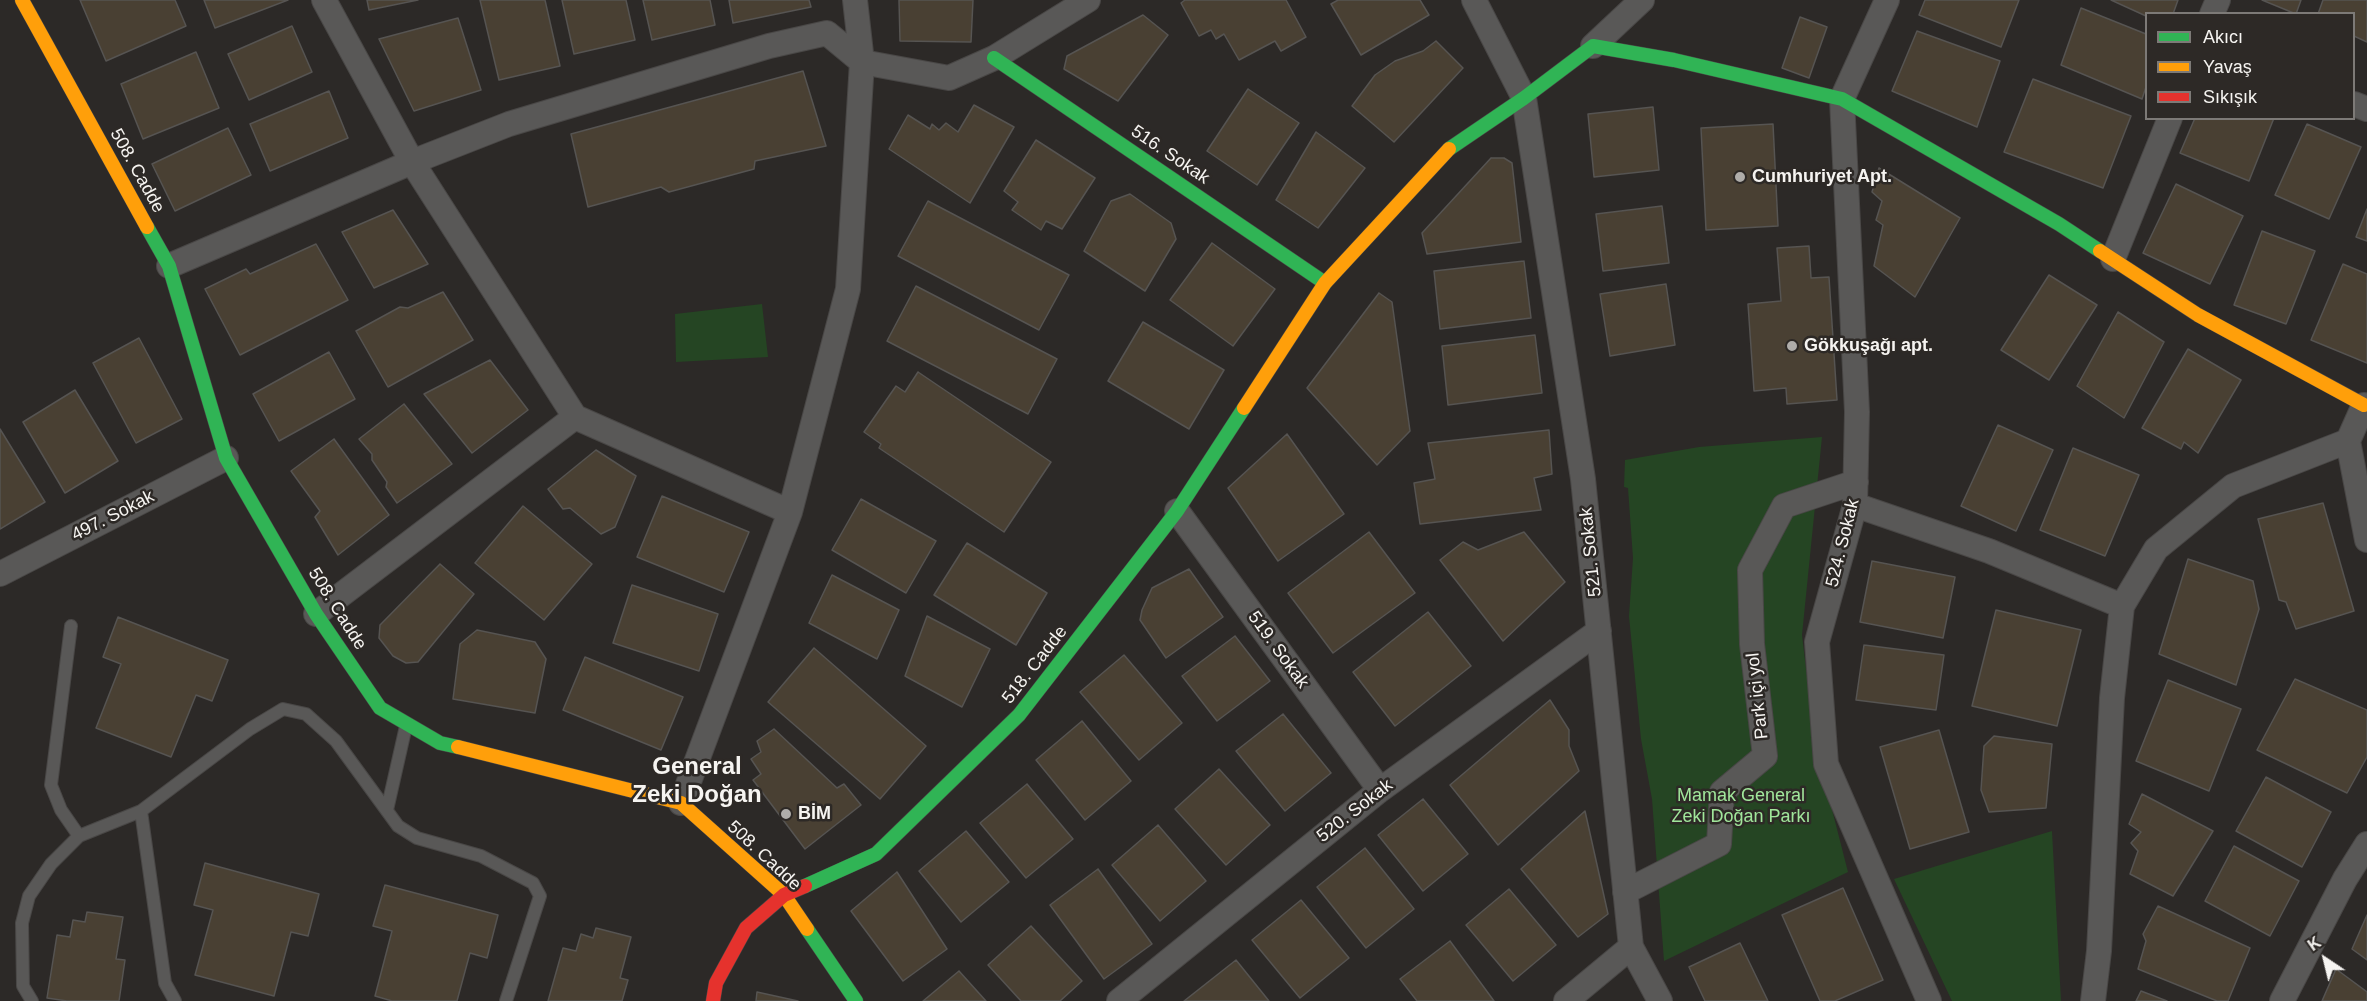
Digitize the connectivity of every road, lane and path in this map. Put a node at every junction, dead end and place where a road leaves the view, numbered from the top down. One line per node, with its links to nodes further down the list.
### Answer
1 (22, 0): 16 (street, 508. Cadde)
2 (324, 0): 14 (street)
3 (855, 0): 10 (street)
4 (1088, 0): 9 (street)
5 (1474, 0): 11 (street, 521. Sokak)
6 (1642, 0): 8 (street)
7 (1887, 0): 12 (street, 524. Sokak)
8 (1593, 46): 11 (street, 518. Cadde); 12 (street)
9 (994, 58): 10 (street); 17 (street, 516. Sokak)
10 (862, 62): 14 (street); 24 (street)
11 (1524, 98): 17 (street, 518. Cadde); 30 (street, 521. Sokak)
12 (1842, 99): 15 (street); 22 (street, 524. Sokak)
13 (2169, 120): 15 (street)
14 (412, 162): 16 (street); 19 (street)
15 (2113, 259): 18 (street)
16 (169, 266): 21 (street, 508. Cadde)
17 (1325, 283): 23 (street, 518. Cadde)
18 (2365, 406): 20 (street)
19 (575, 417): 24 (street); 28 (street)
20 (2348, 441): 25 (street); 27 (street)
21 (226, 458): 26 (street, 497. Sokak); 28 (street, 508. Cadde)
22 (1856, 494): 27 (street); 38 (street, Park içi yol); 49 (street, 524. Sokak)
23 (1177, 510): 32 (street, 519. Sokak); 39 (street, 518. Cadde)
24 (790, 512): 33 (street)
25 (2367, 540)
26 (0, 574)
27 (2122, 606): 50 (street)
28 (316, 614): 31 (street, 508. Cadde)
29 (71, 626): 36 (lane)
30 (1599, 631): 32 (street, 520. Sokak); 38 (street, 521. Sokak)
31 (407, 725): 33 (street, 508. Cadde); 34 (lane)
32 (1380, 790): 46 (street, 520. Sokak)
33 (681, 803): 39 (street, 508. Cadde)
34 (387, 810): 35 (lane); 43 (lane)
35 (141, 811): 36 (lane); 42 (lane)
36 (79, 836): 41 (lane)
37 (2367, 844): 51 (street)
38 (1625, 892): 40 (street, 521. Sokak)
39 (784, 895): 44 (street, 518. Cadde); 45 (street, 508. Cadde)
40 (1631, 946): 47 (street); 48 (street, 521. Sokak)
41 (32, 1001)
42 (175, 1001)
43 (506, 1001)
44 (713, 1001)
45 (856, 1001)
46 (1119, 1001)
47 (1566, 1001)
48 (1660, 1001)
49 (1929, 1001)
50 (2093, 1001)
51 (2282, 1001)

